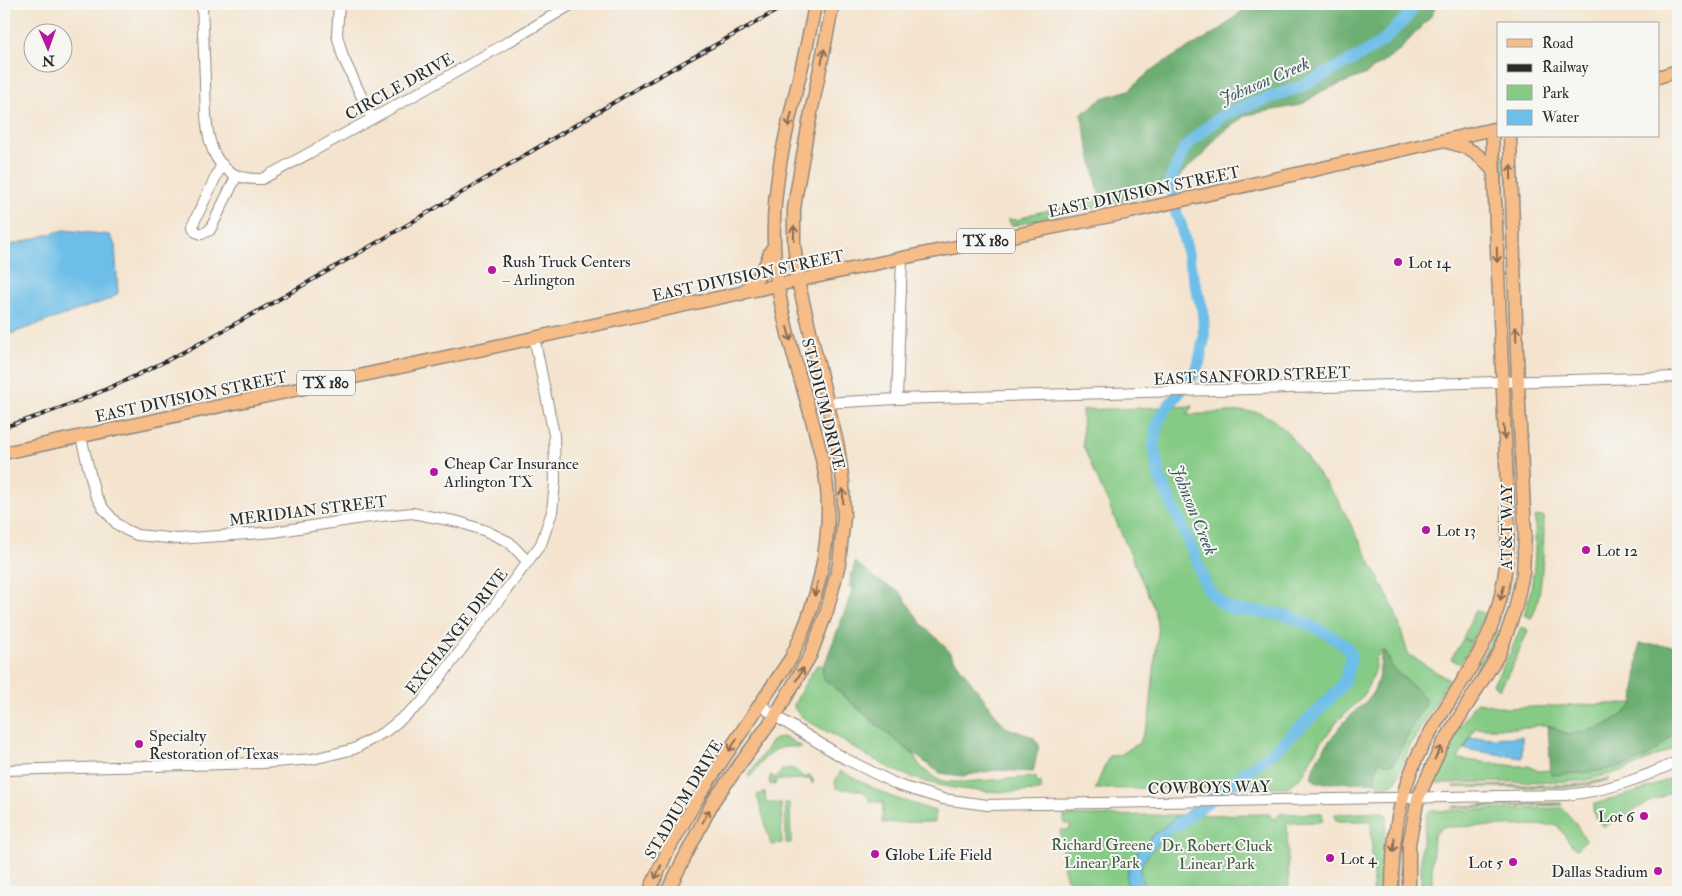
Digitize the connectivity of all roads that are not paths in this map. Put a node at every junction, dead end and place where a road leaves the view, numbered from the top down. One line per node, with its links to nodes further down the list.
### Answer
1 (202, 4): 14 (street)
2 (339, 4): 9 (street)
3 (572, 4): 9 (street, CIRCLE DRIVE)
4 (815, 4): 6 (main road, STADIUM DRIVE)
5 (833, 4): 11 (main road, STADIUM DRIVE, one-way to 5)
6 (802, 63): 11 (main road); 17 (main road, STADIUM DRIVE, one-way to 17)
7 (1678, 71): 8 (main road)
8 (1660, 77)
9 (372, 119): 16 (street, CIRCLE DRIVE)
10 (1495, 129): 13 (main road, EAST DIVISION STREET / TX 180); 15 (main road)
11 (807, 133): 19 (main road, STADIUM DRIVE, one-way to 11)
12 (1510, 138): 25 (main road, AT&T WAY, one-way to 12)
13 (1444, 141): 15 (main road); 18 (main road, EAST DIVISION STREET / TX 180)
14 (222, 164): 16 (street); 16 (street)
15 (1494, 172): 24 (main road, AT&T WAY, one-way to 24)
16 (236, 177)
17 (774, 242): 20 (main road, STADIUM DRIVE); 21 (main road)
18 (902, 258): 19 (main road, EAST DIVISION STREET / TX 180); 26 (street)
19 (798, 282): 20 (main road, EAST DIVISION STREET / TX 180); 27 (main road, STADIUM DRIVE)
20 (777, 286): 21 (main road, EAST DIVISION STREET / TX 180); 30 (main road, STADIUM DRIVE, one-way to 30)
21 (740, 294): 22 (main road, EAST DIVISION STREET / TX 180)
22 (534, 337): 28 (main road, EAST DIVISION STREET / TX 180); 32 (street, EXCHANGE DRIVE)
23 (1678, 377): 25 (street, EAST SANFORD STREET)
24 (1502, 383): 25 (street, EAST SANFORD STREET); 26 (street, EAST SANFORD STREET); 37 (main road, AT&T WAY, one-way to 37)
25 (1518, 383): 38 (main road, AT&T WAY, one-way to 25)
26 (897, 400): 27 (street, EAST SANFORD STREET)
27 (826, 404): 31 (main road, STADIUM DRIVE, one-way to 27)
28 (81, 437): 29 (main road, EAST DIVISION STREET / TX 180); 32 (street, MERIDIAN STREET)
29 (4, 452)
30 (826, 542): 31 (main road); 33 (main road, STADIUM DRIVE, one-way to 33)
31 (841, 544): 34 (main road, STADIUM DRIVE, one-way to 31)
32 (528, 562): 36 (street, EXCHANGE DRIVE)
33 (760, 704): 34 (street, COWBOYS WAY); 39 (main road, STADIUM DRIVE, one-way to 39)
34 (775, 716): 37 (street, COWBOYS WAY); 40 (main road, STADIUM DRIVE, one-way to 34)
35 (1678, 761): 38 (street, COWBOYS WAY)
36 (4, 770)
37 (1402, 798): 38 (street, COWBOYS WAY); 41 (main road, AT&T WAY, one-way to 41)
38 (1418, 798): 42 (main road, AT&T WAY)
39 (649, 892)
40 (667, 892)
41 (1392, 892)
42 (1409, 892)

